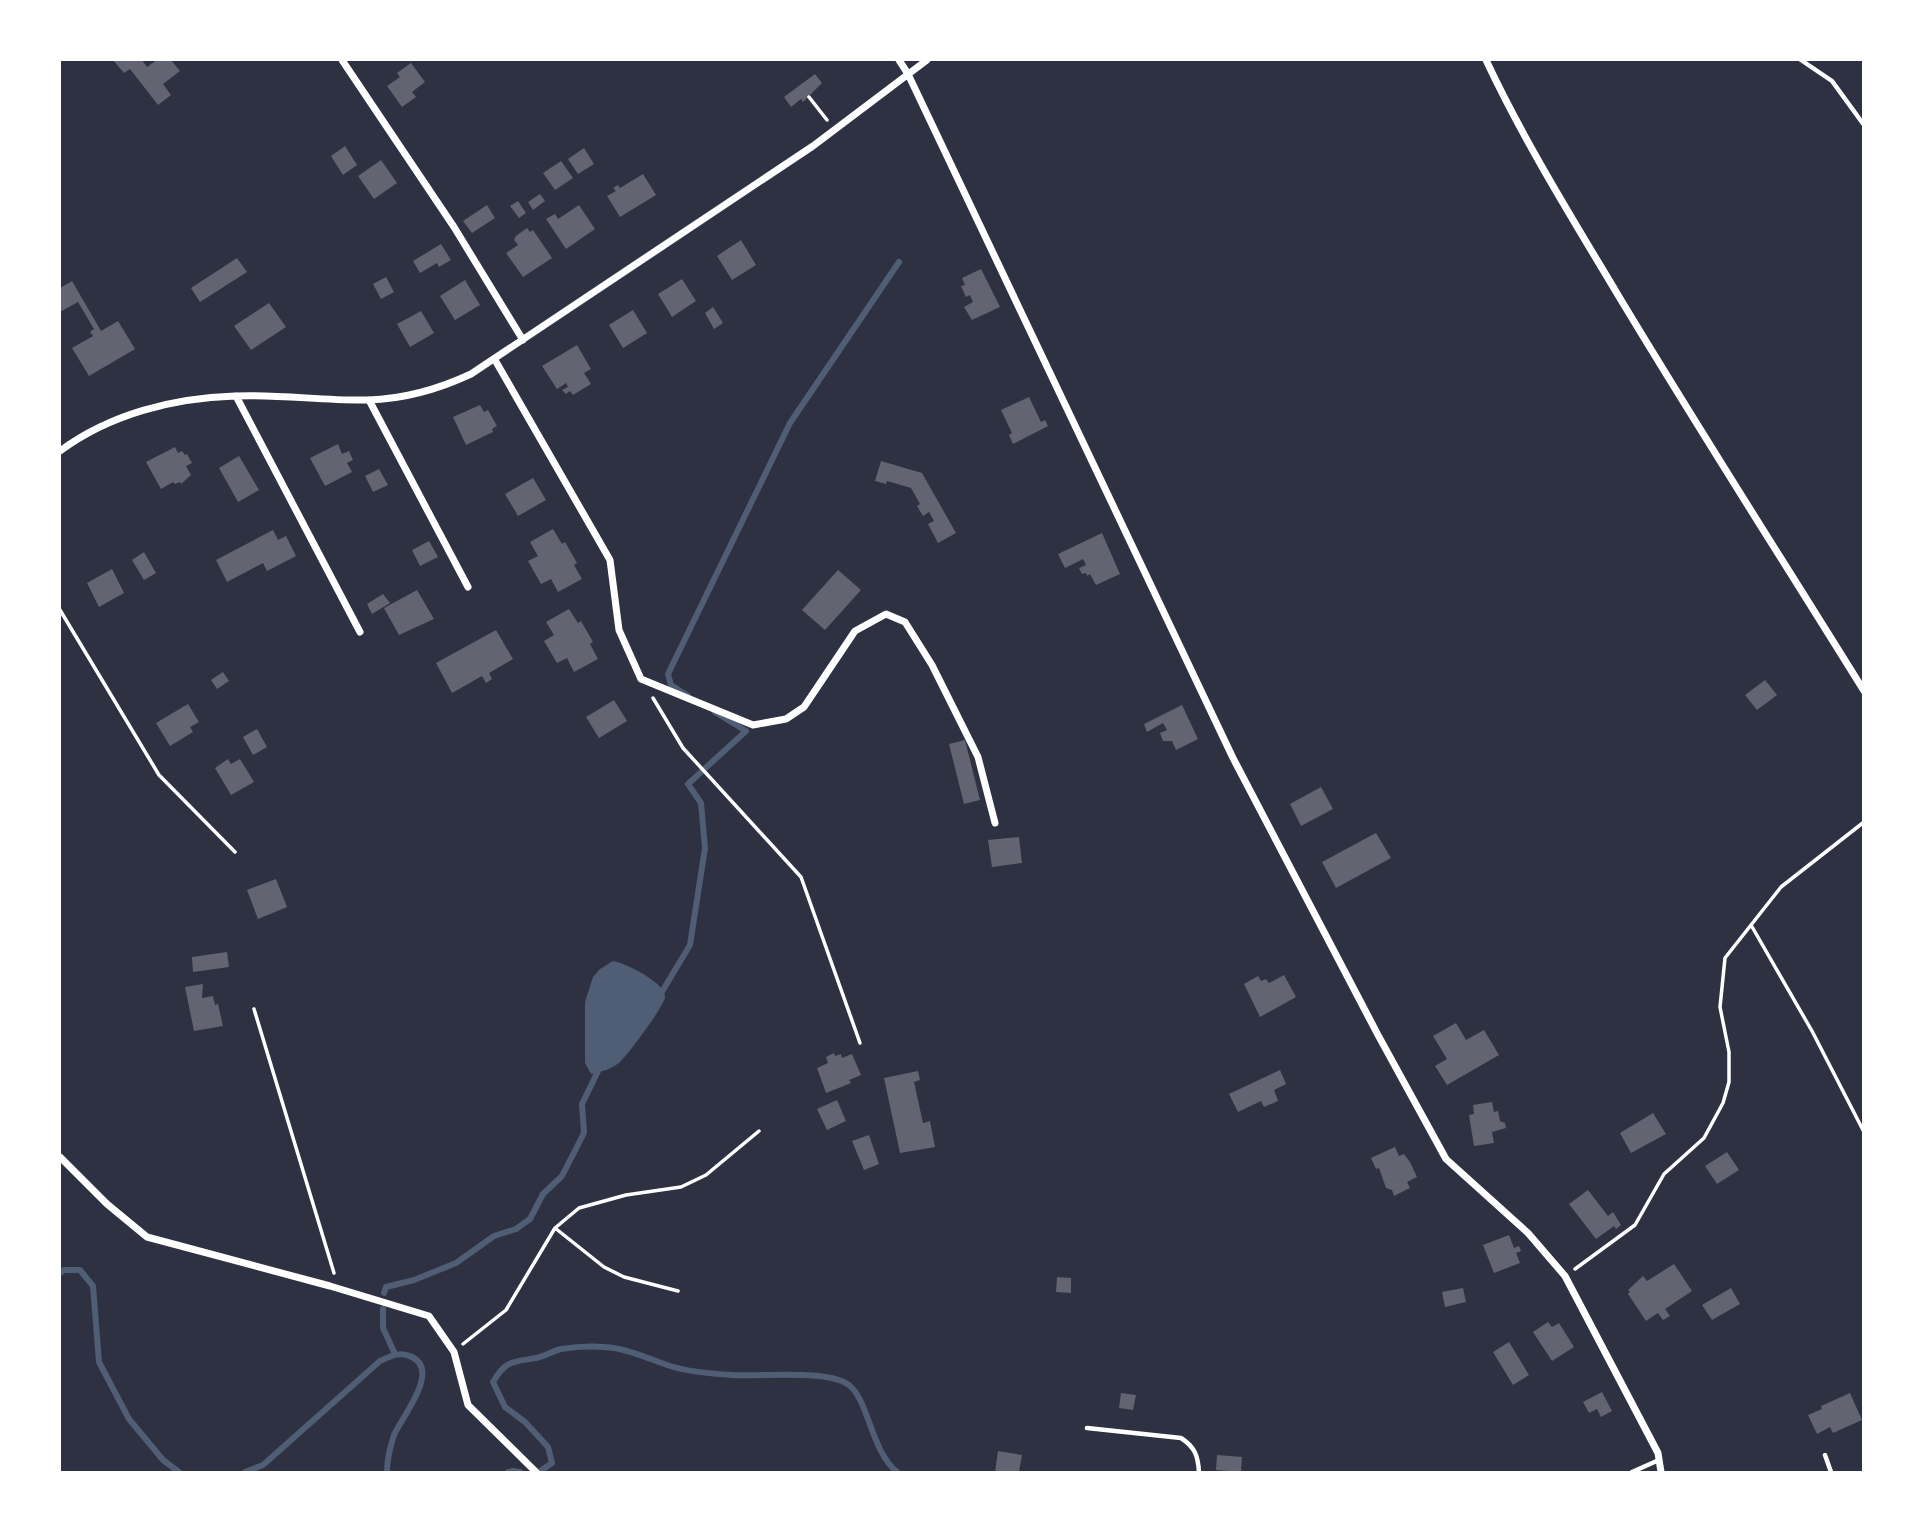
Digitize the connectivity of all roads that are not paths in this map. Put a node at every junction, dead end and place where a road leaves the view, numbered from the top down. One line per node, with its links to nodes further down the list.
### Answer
1 (342, 60): 8 (street)
2 (898, 60): 6 (street)
3 (927, 60): 6 (street)
4 (1486, 60): 15 (street)
5 (1801, 60): 7 (lane)
6 (908, 74): 8 (street); 20 (street)
7 (1864, 125)
8 (523, 340): 9 (street)
9 (495, 360): 11 (street); 16 (street)
10 (236, 396): 11 (street); 12 (street); 14 (street)
11 (369, 400): 13 (street)
12 (60, 451)
13 (468, 587)
14 (360, 632)
15 (1864, 691)
16 (995, 823)
17 (60, 1157): 21 (street)
18 (1087, 1428): 22 (lane)
19 (1825, 1455): 25 (lane)
20 (1659, 1460): 23 (lane); 24 (street)
21 (533, 1469)
22 (1199, 1472)
23 (1632, 1472)
24 (1661, 1472)
25 (1831, 1472)

